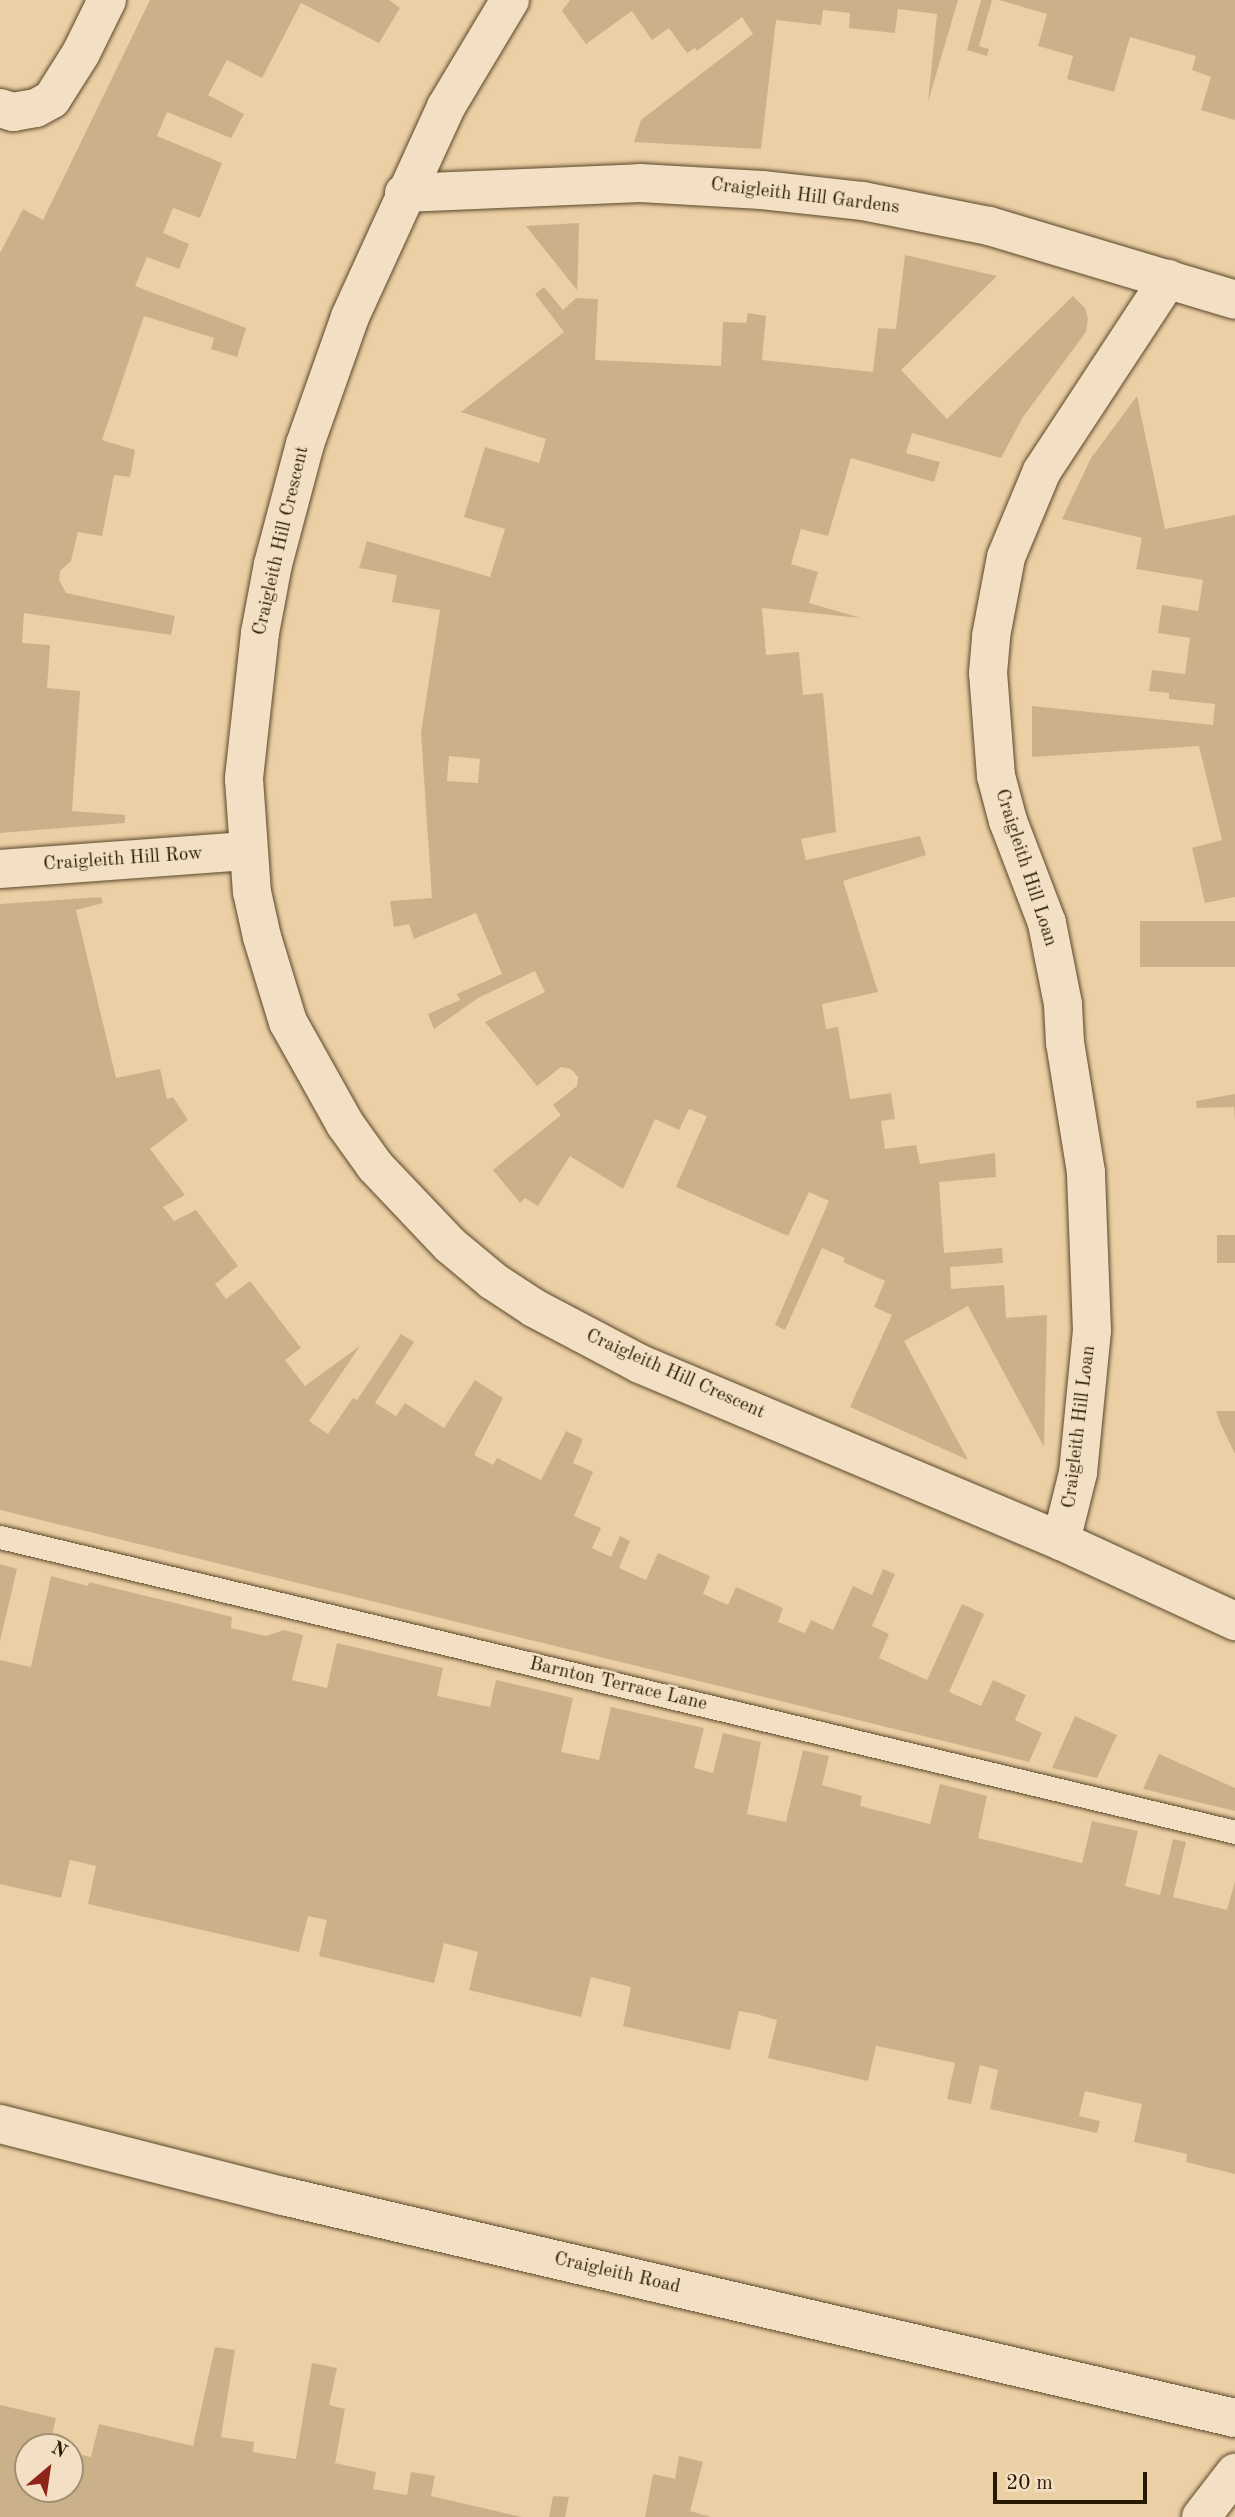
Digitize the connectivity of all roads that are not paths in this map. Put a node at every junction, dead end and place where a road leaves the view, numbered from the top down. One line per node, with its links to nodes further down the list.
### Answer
1 (107, 0): 3 (street)
2 (510, 0): 4 (street, Craigleith Hill Crescent)
3 (0, 108)
4 (404, 193): 5 (street, Craigleith Hill Gardens); 7 (street, Craigleith Hill Crescent)
5 (1168, 279): 6 (street, Craigleith Hill Gardens); 10 (street, Craigleith Hill Loan)
6 (1235, 300)
7 (247, 852): 8 (street, Craigleith Hill Row); 10 (street, Craigleith Hill Crescent)
8 (0, 869)
9 (0, 1537): 12 (lane, Barnton Terrace Lane)
10 (1061, 1541): 11 (street, Craigleith Hill Crescent)
11 (1235, 1621)
12 (1235, 1832)
13 (0, 2124): 14 (street, Craigleith Road)
14 (1235, 2418)
15 (1235, 2473): 16 (street)
16 (1201, 2517)

